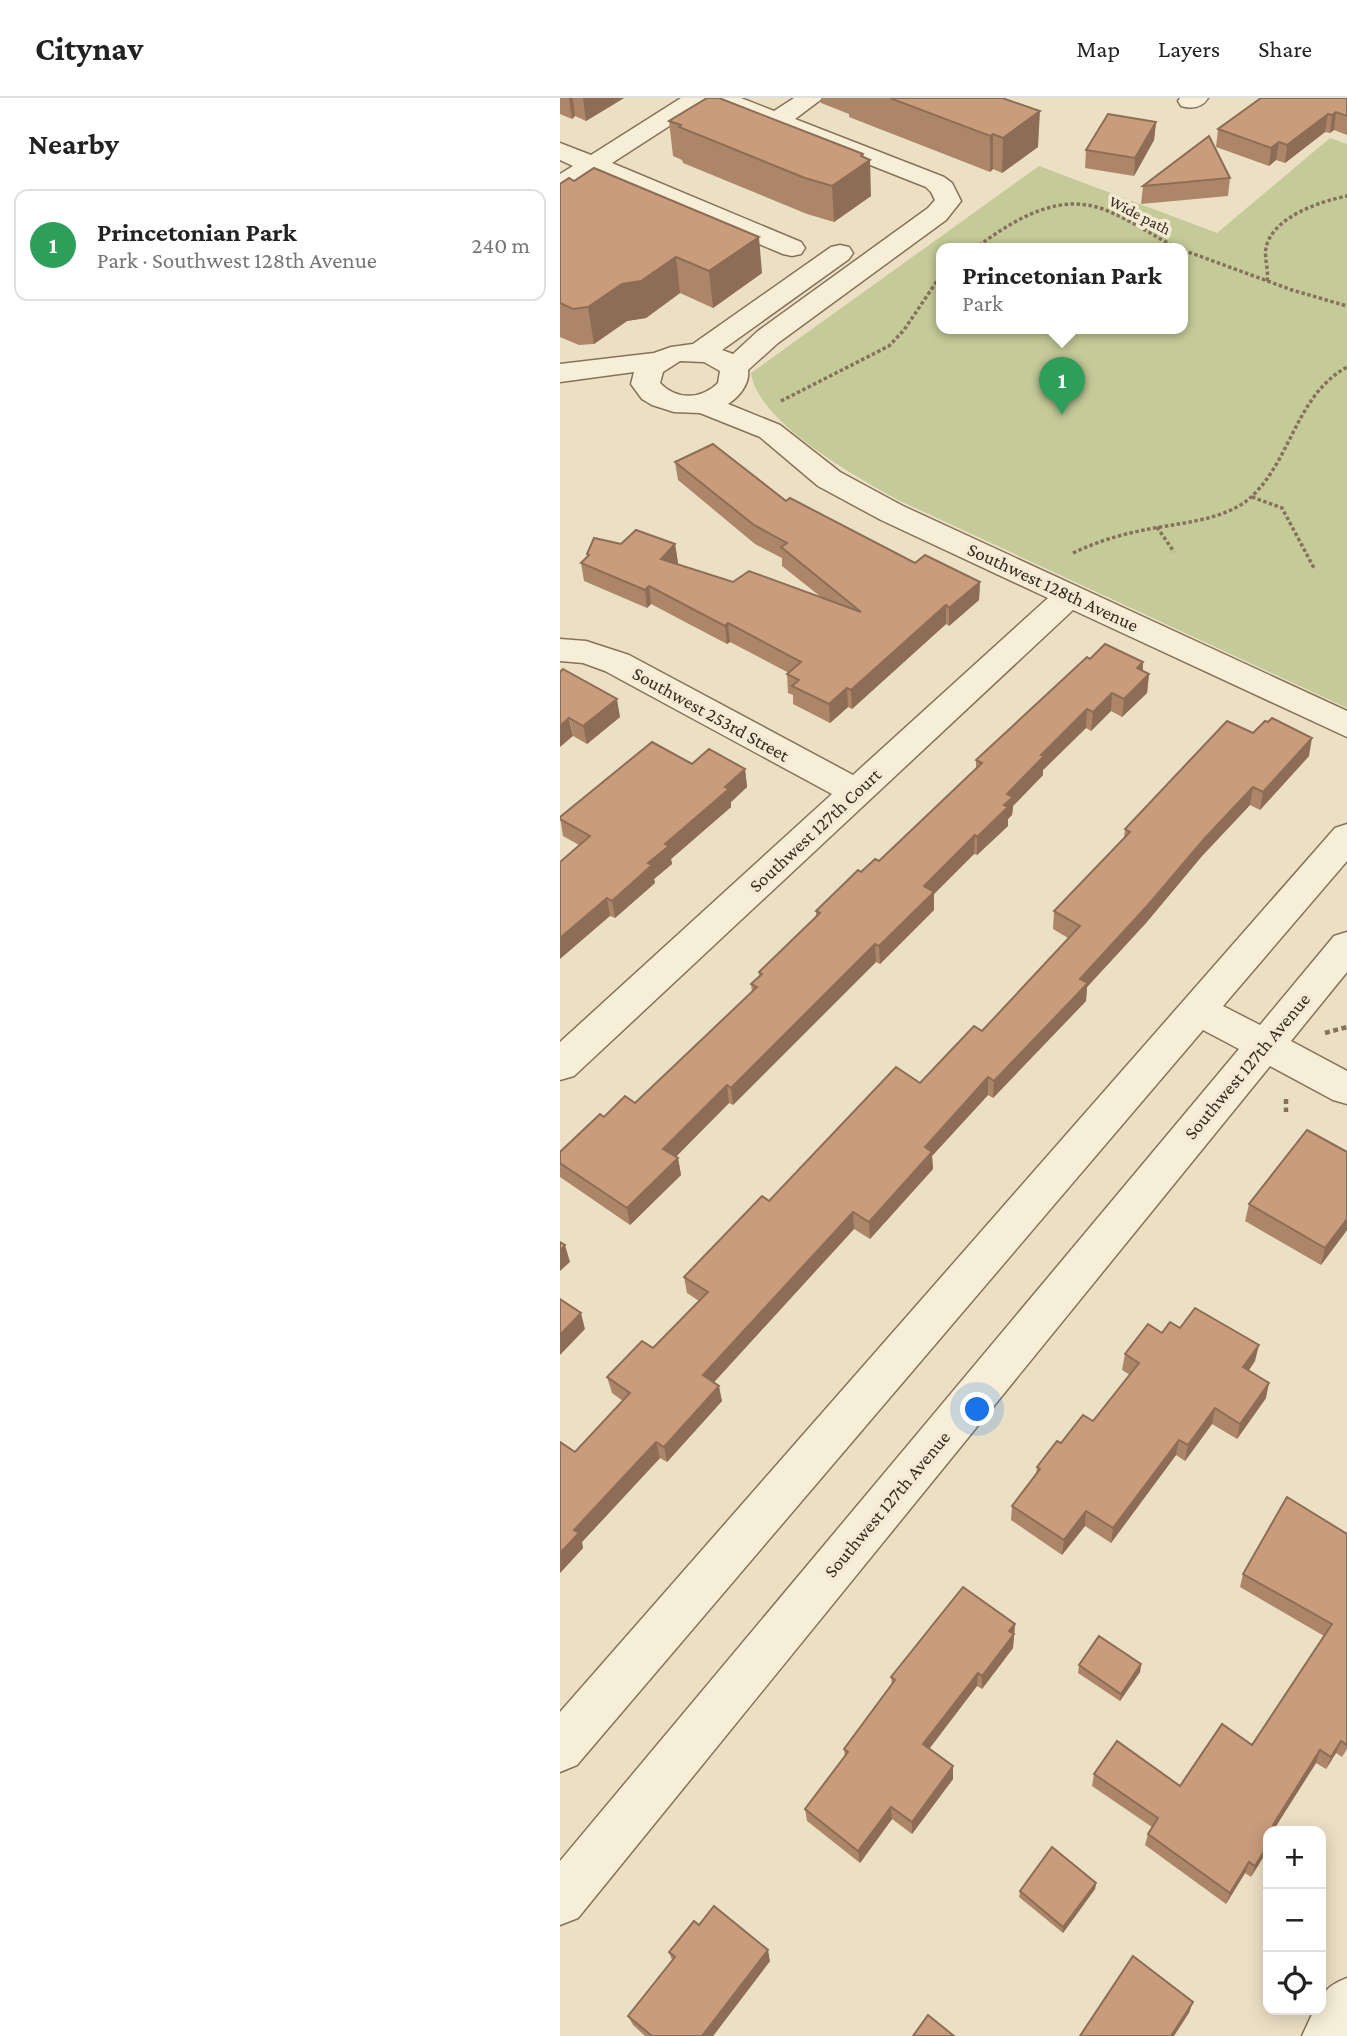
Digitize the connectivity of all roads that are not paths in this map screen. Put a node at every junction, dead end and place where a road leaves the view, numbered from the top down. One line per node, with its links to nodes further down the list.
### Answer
1 (698, 98): 6 (street)
2 (719, 98): 4 (street)
3 (811, 98): 4 (street)
4 (776, 120): 7 (street)
5 (560, 151): 6 (street)
6 (593, 165): 8 (street); 9 (street)
7 (913, 174): 10 (street); 13 (street)
8 (560, 185)
9 (792, 248)
10 (700, 352): 11 (street); 13 (street)
11 (659, 360): 12 (street); 14 (street)
12 (560, 373): 14 (street)
13 (734, 373): 15 (street); 16 (street, Southwest 128th Avenue)
14 (650, 392): 15 (street)
15 (701, 403): 16 (street, Southwest 128th Avenue)
16 (770, 431): 17 (street, Southwest 128th Avenue)
17 (1070, 594): 19 (street, Southwest 128th Avenue); 20 (street, Southwest 127th Court)
18 (560, 650): 20 (street, Southwest 253rd Street)
19 (1347, 725)
20 (856, 792): 25 (street, Southwest 127th Court)
21 (1347, 837): 23 (street)
22 (1347, 946): 24 (street, Southwest 127th Avenue)
23 (1199, 1010): 24 (street); 27 (street)
24 (1264, 1044): 26 (street); 28 (street, Southwest 127th Avenue)
25 (560, 1065)
26 (1347, 1088)
27 (560, 1748)
28 (560, 1899)
29 (1347, 2004): 30 (street)
30 (1328, 2036)

